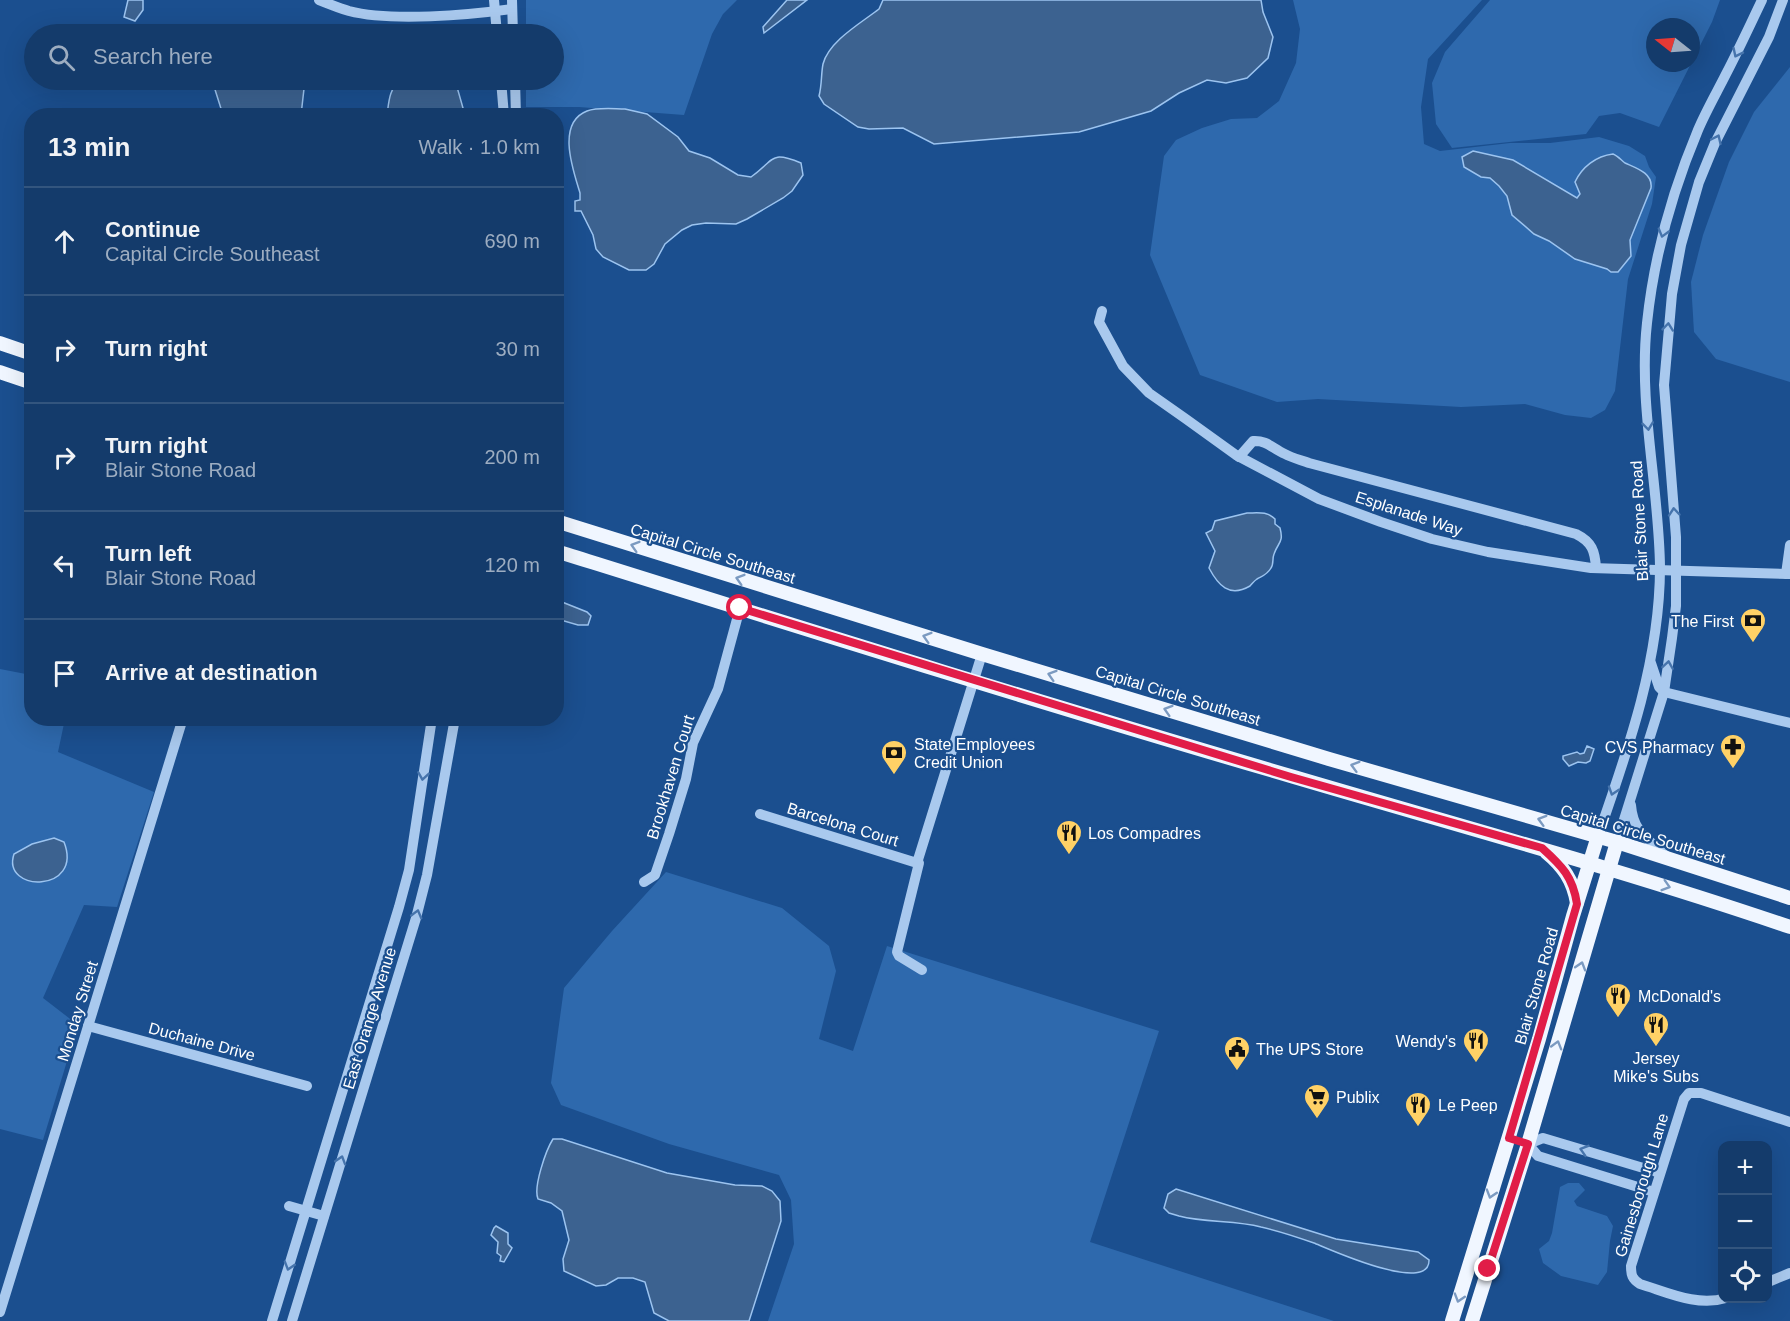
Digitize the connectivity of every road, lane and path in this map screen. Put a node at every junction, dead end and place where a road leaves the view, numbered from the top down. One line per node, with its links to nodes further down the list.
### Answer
1 (319, 0): 5 (street)
2 (1762, 0): 22 (street, Blair Stone Road, one-way to 22)
3 (1783, 0): 23 (street, Blair Stone Road, one-way to 3)
4 (512, 4): 5 (street); 7 (street)
5 (495, 6): 6 (street)
6 (496, 24)
7 (513, 24)
8 (502, 90): 10 (street)
9 (515, 90): 11 (street)
10 (503, 108)
11 (516, 108)
12 (1102, 310): 17 (street, Esplanade Way)
13 (0, 343): 14 (main road)
14 (24, 351)
15 (0, 372): 16 (main road)
16 (24, 380)
17 (1239, 457): 21 (street, Esplanade Way); 21 (street)
18 (564, 523): 26 (main road, Capital Circle Southeast, one-way to 18)
19 (1790, 544): 24 (street)
20 (564, 553): 25 (main road)
21 (1596, 568): 22 (street, Esplanade Way)
22 (1660, 570): 23 (street, Esplanade Way); 27 (street, Blair Stone Road)
23 (1677, 571): 24 (street, Esplanade Way); 29 (street, Blair Stone Road, one-way to 23)
24 (1788, 574)
25 (740, 608): 28 (main road); 43 (street, Brookhaven Court)
26 (982, 654): 28 (street); 36 (main road, Capital Circle Southeast, one-way to 26)
27 (1650, 660): 29 (street); 36 (street, Blair Stone Road, one-way to 36)
28 (974, 680): 38 (main road); 41 (street)
29 (1664, 692): 30 (street); 34 (street, Blair Stone Road)
30 (1790, 723)
31 (181, 726): 48 (street, Monday Street)
32 (431, 726): 58 (street, East Orange Avenue, one-way to 58)
33 (453, 726): 59 (street, East Orange Avenue, one-way to 33)
34 (1631, 798): 37 (street, Blair Stone Road); 39 (street)
35 (760, 814): 41 (street, Barcelona Court)
36 (1598, 836): 37 (main road, Capital Circle Southeast); 40 (main road, Blair Stone Road)
37 (1617, 842): 39 (main road, Capital Circle Southeast); 42 (main road, Blair Stone Road)
38 (1542, 848): 40 (main road); 45 (main road)
39 (1671, 860): 44 (main road, Capital Circle Southeast)
40 (1589, 862): 42 (main road); 45 (main road, Blair Stone Road)
41 (918, 863): 47 (street)
42 (1610, 868): 46 (main road, one-way to 46); 52 (main road, Blair Stone Road, one-way to 42)
43 (644, 882)
44 (1790, 898)
45 (1577, 904): 51 (main road, Blair Stone Road)
46 (1790, 927)
47 (922, 970)
48 (88, 1026): 49 (street, Duchaine Drive); 63 (street, Monday Street)
49 (307, 1086)
50 (1790, 1122): 54 (street, Gainesborough Lane)
51 (1509, 1138): 52 (main road); 66 (main road, Blair Stone Road, one-way to 66)
52 (1528, 1144): 53 (street, one-way to 52); 55 (street); 67 (main road, Blair Stone Road)
53 (1604, 1156): 54 (street); 55 (street)
54 (1660, 1173): 56 (street, Gainesborough Lane)
55 (1599, 1175): 56 (street)
56 (1654, 1192): 62 (street, Gainesborough Lane)
57 (289, 1206): 58 (street)
58 (306, 1211): 59 (street); 64 (street, East Orange Avenue, one-way to 64)
59 (324, 1216): 65 (street, East Orange Avenue)
60 (1790, 1273): 61 (street)
61 (1772, 1280)
62 (1718, 1300)
63 (0, 1312)
64 (272, 1321)
65 (292, 1321)
66 (1452, 1321)
67 (1472, 1321)

